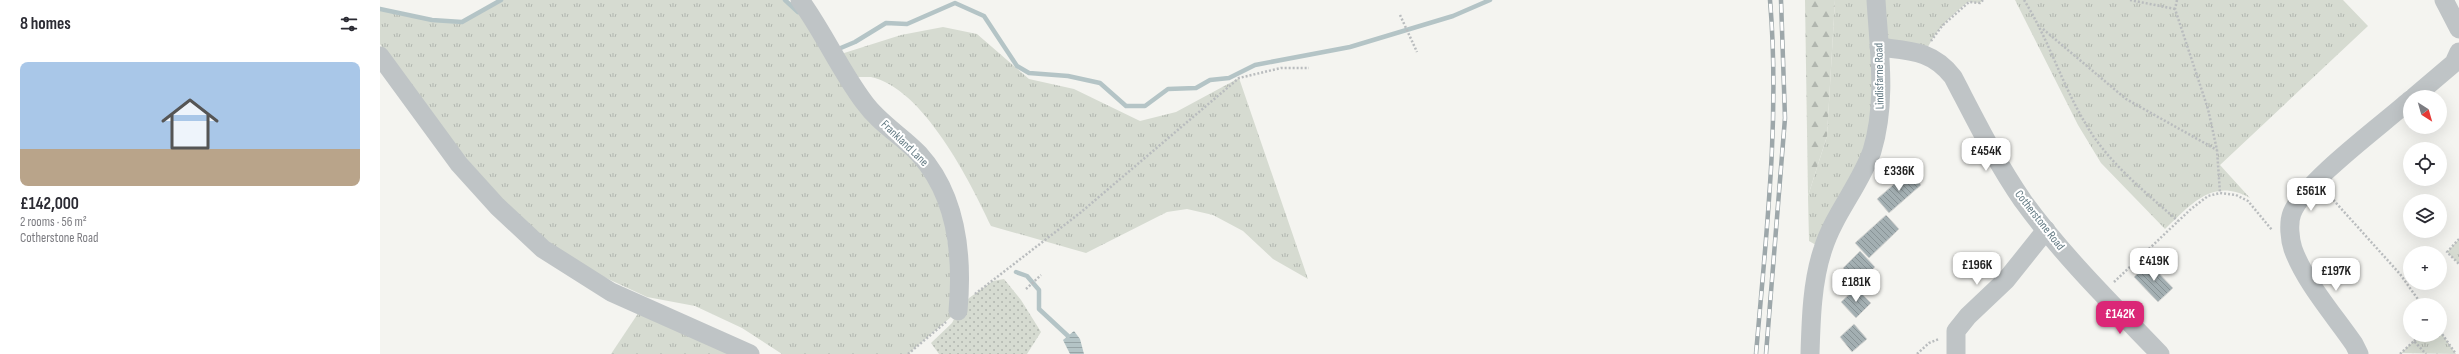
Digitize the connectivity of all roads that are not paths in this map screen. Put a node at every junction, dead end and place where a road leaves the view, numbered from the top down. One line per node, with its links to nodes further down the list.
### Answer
1 (800, 0): 11 (street, Frankland Lane)
2 (1876, 0): 5 (street, Lindisfarne Road)
3 (2444, 0): 4 (street)
4 (2459, 29)
5 (1878, 46): 10 (street, Cotherstone Road); 13 (street, Lindisfarne Road)
6 (2459, 52): 8 (street)
7 (380, 56): 12 (street)
8 (2422, 90)
9 (2403, 106): 16 (street)
10 (2046, 230): 14 (street); 15 (street, Cotherstone Road)
11 (958, 311)
12 (750, 354)
13 (1810, 354)
14 (1956, 354)
15 (2160, 354)
16 (2359, 354)

